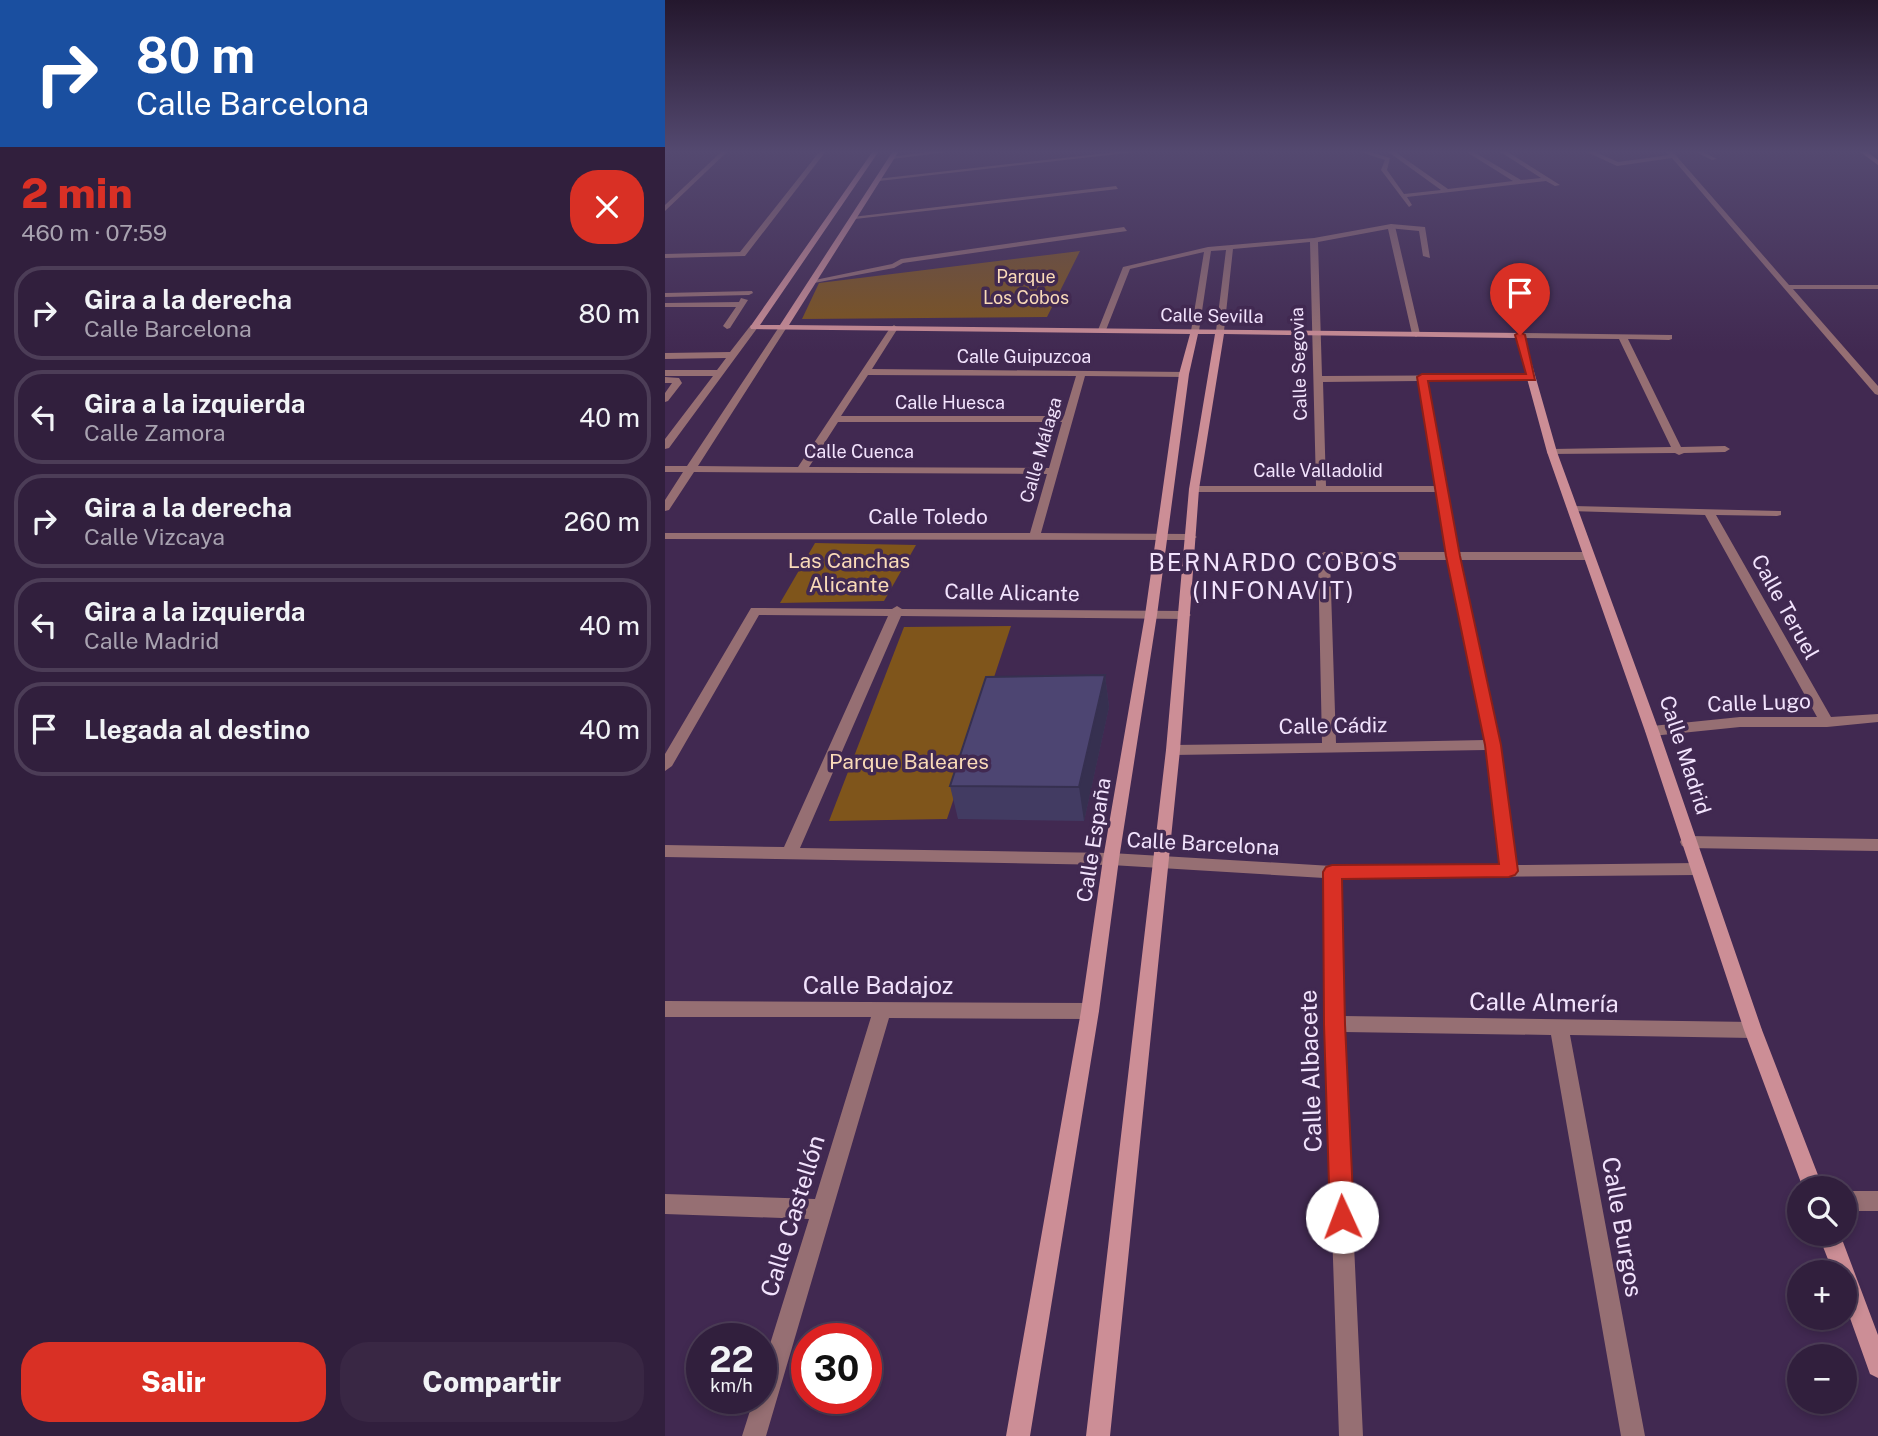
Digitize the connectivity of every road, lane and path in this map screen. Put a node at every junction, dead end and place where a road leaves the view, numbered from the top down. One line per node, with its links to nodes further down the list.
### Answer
1 (770, 218): 13 (street)
2 (830, 218): 8 (street)
3 (869, 218): 5 (street)
4 (1728, 218): 16 (street)
5 (853, 220): 7 (street)
6 (1391, 226): 9 (street); 14 (street); 29 (street)
7 (844, 233): 8 (street); 15 (street)
8 (819, 234): 22 (street)
9 (1314, 240): 11 (street); 28 (street, Calle Segovia)
10 (1034, 241): 10 (street); 15 (street)
11 (1230, 247): 12 (street); 27 (street)
12 (1208, 249): 25 (street); 26 (street, Calle España)
13 (665, 256)
14 (1427, 256)
15 (814, 281): 23 (street)
16 (1787, 287): 17 (street); 46 (street)
17 (1878, 287)
18 (665, 295): 19 (street)
19 (741, 304): 20 (street); 21 (street)
20 (665, 305)
21 (727, 326)
22 (754, 327): 23 (street, Calle Sevilla); 34 (street)
23 (783, 327): 24 (street, Calle Sevilla); 55 (street)
24 (894, 328): 25 (street, Calle Sevilla); 36 (street)
25 (1102, 330): 26 (street, Calle Sevilla)
26 (1195, 331): 27 (street, Calle Sevilla); 41 (street, Calle España)
27 (1220, 331): 28 (street, Calle Sevilla); 59 (street)
28 (1315, 334): 29 (street, Calle Sevilla); 44 (street, Calle Segovia)
29 (1416, 334): 30 (street, Calle Sevilla)
30 (1520, 335): 31 (street, Calle Sevilla); 43 (street, Calle Madrid)
31 (1622, 336): 32 (street, Calle Sevilla); 53 (street)
32 (1669, 337)
33 (701, 355): 34 (street); 35 (street); 38 (street)
34 (734, 355): 39 (street)
35 (665, 356)
36 (865, 372): 40 (street, Calle Guipuzcoa); 48 (street)
37 (665, 373): 38 (street)
38 (689, 373): 39 (street)
39 (720, 373): 50 (street)
40 (1081, 373): 41 (street, Calle Guipuzcoa); 49 (street, Calle Málaga)
41 (1184, 374): 67 (street, Calle España)
42 (1422, 377): 43 (street); 44 (street); 60 (street)
43 (1532, 377): 52 (street, Calle Madrid)
44 (1317, 379): 58 (street, Calle Segovia)
45 (665, 380): 47 (street)
46 (1878, 392)
47 (665, 399)
48 (834, 419): 49 (street, Calle Huesca); 56 (street)
49 (1067, 419): 57 (street, Calle Málaga)
50 (665, 446)
51 (1725, 449): 53 (street)
52 (1552, 452): 53 (street); 62 (street, Calle Madrid)
53 (1679, 452)
54 (665, 469): 55 (street, Calle Cuenca)
55 (691, 469): 56 (street, Calle Cuenca); 61 (street)
56 (802, 469): 57 (street, Calle Cuenca)
57 (1052, 471): 66 (street, Calle Málaga)
58 (1321, 488): 59 (street, Calle Valladolid); 60 (street, Calle Valladolid)
59 (1194, 489): 68 (street)
60 (1441, 489): 69 (street)
61 (665, 508)
62 (1573, 509): 63 (street); 70 (street, Calle Madrid)
63 (1709, 512): 64 (street); 75 (street, Calle Teruel)
64 (1777, 513)
65 (665, 536): 66 (street, Calle Toledo)
66 (1035, 536): 67 (street, Calle Toledo)
67 (1160, 537): 68 (street, Calle Toledo); 72 (street, Calle España)
68 (1191, 537): 73 (street)
69 (1453, 556): 70 (street); 77 (street); 78 (street)
70 (1588, 556): 76 (street, Calle Madrid)
71 (897, 610): 72 (street, Calle Alicante); 80 (street, Calle Alicante); 84 (street)
72 (1151, 615): 73 (street, Calle Alicante); 85 (street, Calle España)
73 (1185, 615): 79 (street)
74 (1878, 718): 75 (street, Calle Lugo)
75 (1826, 722): 76 (street, Calle Lugo)
76 (1652, 731): 81 (street, Calle Madrid)
77 (1493, 745): 78 (street, Calle Cádiz); 88 (street)
78 (1329, 746): 79 (street, Calle Cádiz)
79 (1173, 750): 86 (street)
80 (665, 766)
81 (1688, 842): 82 (street); 87 (street, Calle Madrid)
82 (1878, 845)
83 (665, 851): 84 (street, Calle Barcelona)
84 (789, 854): 85 (street, Calle Barcelona)
85 (1111, 859): 86 (street, Calle Barcelona); 92 (street, Calle España)
86 (1160, 864): 89 (street, Calle Barcelona); 105 (street)
87 (1697, 869): 88 (street, Calle Barcelona); 95 (street, Calle Madrid)
88 (1509, 871): 89 (street, Calle Barcelona)
89 (1332, 872): 93 (street, Calle Albacete)
90 (665, 1009): 91 (street, Calle Badajoz)
91 (882, 1010): 92 (street, Calle Badajoz); 100 (street, Calle Castellón)
92 (1090, 1011): 104 (street, Calle España)
93 (1334, 1024): 94 (street, Calle Almería); 106 (street, Calle Albacete)
94 (1559, 1027): 95 (street, Calle Almería); 107 (street, Calle Burgos)
95 (1753, 1030): 96 (street, Calle Madrid)
96 (1808, 1176)
97 (1878, 1200): 98 (street)
98 (1857, 1201)
99 (665, 1204): 100 (street)
100 (822, 1209): 103 (street, Calle Castellón)
101 (1857, 1309): 102 (street)
102 (1878, 1366)
103 (754, 1436)
104 (1018, 1436)
105 (1098, 1436)
106 (1351, 1436)
107 (1633, 1436)

